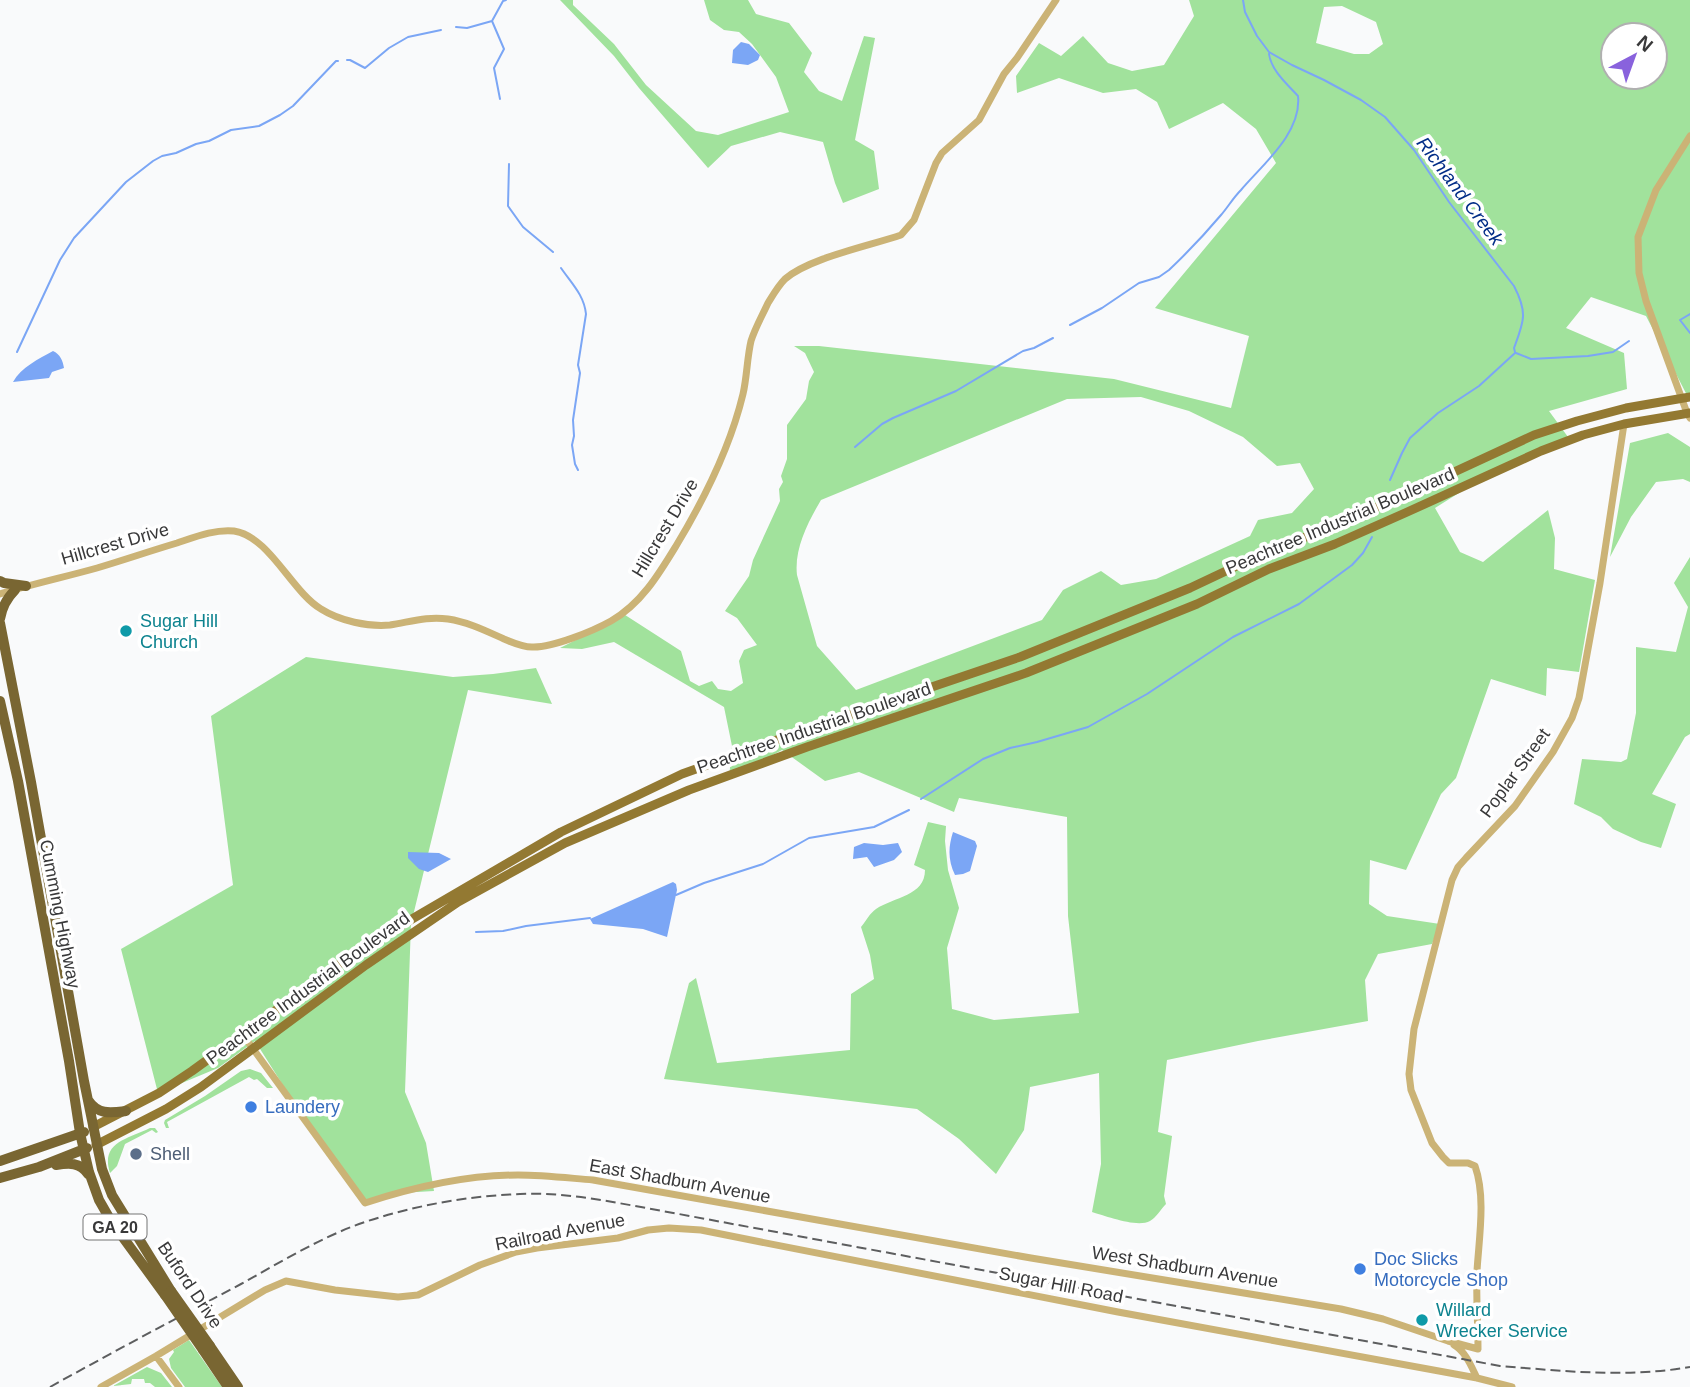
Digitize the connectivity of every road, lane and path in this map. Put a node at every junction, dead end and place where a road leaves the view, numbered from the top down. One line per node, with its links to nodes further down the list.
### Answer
1 (1056, 0): 9 (street, Hillcrest Drive)
2 (1690, 136): 3 (street)
3 (1686, 397): 4 (street); 6 (main road, Peachtree Industrial Boulevard)
4 (1689, 415): 5 (main road, Peachtree Industrial Boulevard)
5 (1624, 424): 7 (main road, Peachtree Industrial Boulevard); 30 (street, Poplar Street)
6 (1369, 511): 7 (main road); 13 (main road, Peachtree Industrial Boulevard)
7 (1375, 526): 14 (main road, Peachtree Industrial Boulevard)
8 (0, 582): 9 (highway)
9 (20, 588): 10 (street, Hillcrest Drive); 11 (highway)
10 (0, 594)
11 (0, 621): 15 (highway, Cumming Highway / GA 20)
12 (0, 701): 18 (highway, Cumming Highway / GA 20)
13 (243, 1035): 14 (street); 16 (main road, Peachtree Industrial Boulevard)
14 (253, 1049): 19 (main road, Peachtree Industrial Boulevard); 26 (street, East Shadburn Avenue)
15 (87, 1099): 16 (highway); 17 (highway, Cumming Highway / GA 20)
16 (126, 1111): 17 (main road, Peachtree Industrial Boulevard)
17 (93, 1127): 18 (highway, Peachtree Industrial Boulevard); 19 (highway, Buford Drive / GA 20)
18 (80, 1133): 20 (highway, Buford Drive / GA 20); 21 (highway, Peachtree Industrial Boulevard)
19 (96, 1145): 20 (highway, Peachtree Industrial Boulevard); 27 (highway, Buford Drive / GA 20)
20 (83, 1150): 22 (highway, Peachtree Industrial Boulevard); 23 (highway, Buford Drive / GA 20)
21 (0, 1161)
22 (39, 1167): 23 (highway); 24 (highway, Peachtree Industrial Boulevard)
23 (90, 1175): 27 (highway, Buford Drive / GA 20)
24 (0, 1178)
25 (639, 1232): 31 (street, Railroad Avenue); 32 (street, Sugar Hill Road)
26 (884, 1232): 28 (street, West Shadburn Avenue)
27 (168, 1293): 29 (highway, Buford Drive / GA 20, bridge)
28 (1448, 1341): 30 (street, West Shadburn Avenue); 32 (street)
29 (206, 1348): 35 (highway, GA 20); 36 (highway, GA 20)
30 (1478, 1349)
31 (156, 1356): 33 (street); 34 (street)
32 (1477, 1378): 37 (street, Sugar Hill Road)
33 (102, 1387)
34 (179, 1387)
35 (228, 1387)
36 (238, 1387)
37 (1512, 1387)

